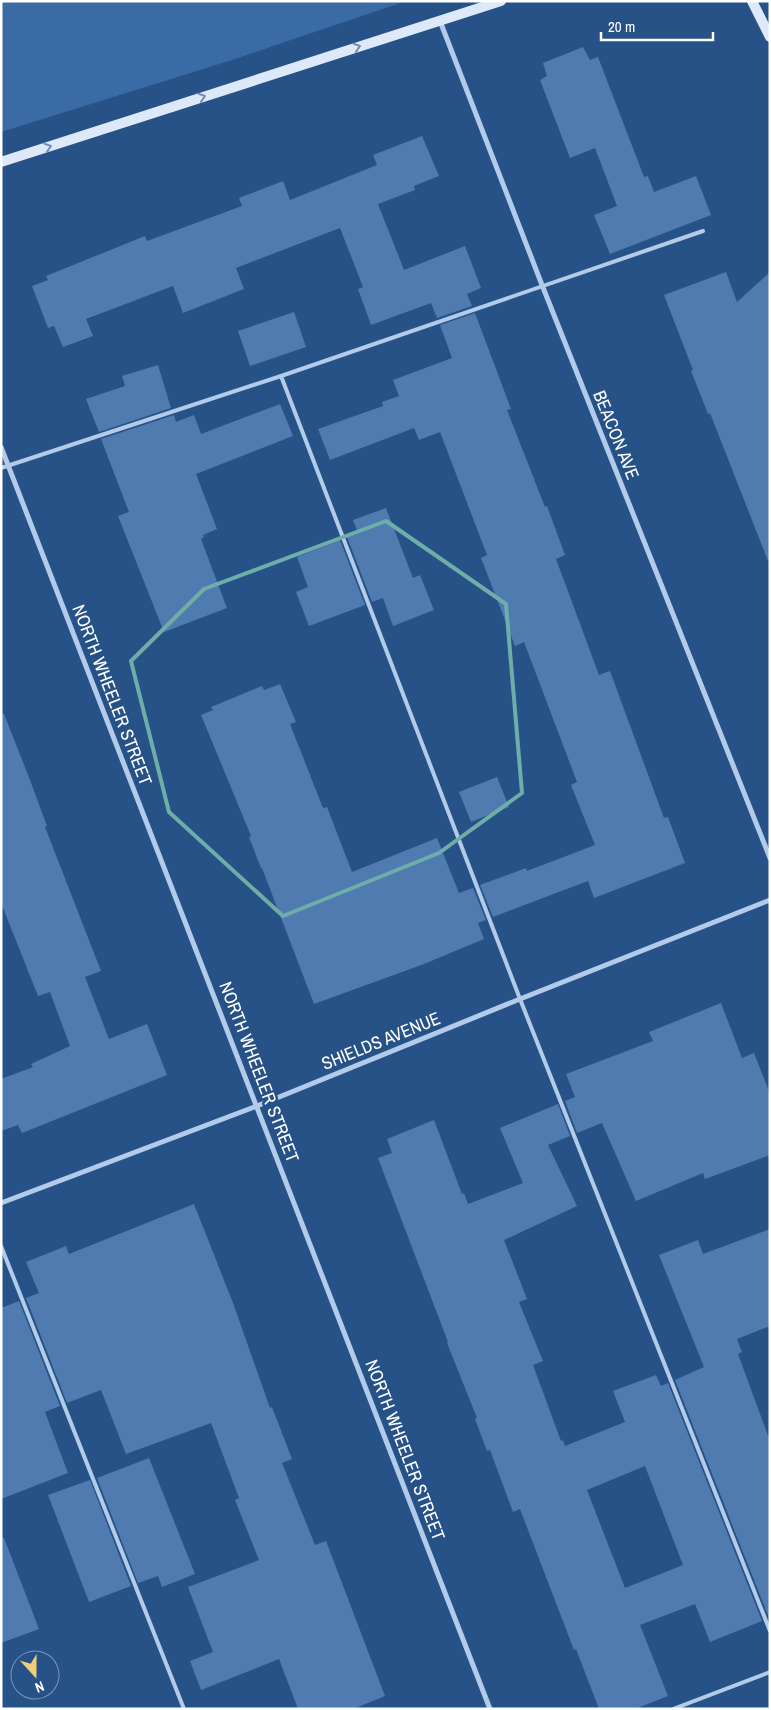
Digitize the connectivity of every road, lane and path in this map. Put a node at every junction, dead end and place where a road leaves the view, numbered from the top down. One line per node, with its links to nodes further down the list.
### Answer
1 (501, 1): 3 (street)
2 (752, 1): 4 (street)
3 (439, 20): 5 (street, one-way to 3); 7 (street, BEACON AVE)
4 (770, 37)
5 (1, 162)
6 (703, 231): 7 (lane)
7 (542, 285): 8 (lane); 12 (street, BEACON AVE)
8 (281, 376): 10 (lane); 14 (lane)
9 (1, 446): 10 (street, NORTH WHEELER STREET)
10 (8, 466): 11 (lane); 15 (street, NORTH WHEELER STREET)
11 (1, 468)
12 (770, 858)
13 (770, 900): 14 (street, SHIELDS AVENUE)
14 (520, 999): 15 (street, SHIELDS AVENUE); 18 (lane)
15 (257, 1106): 16 (street, SHIELDS AVENUE); 21 (street, NORTH WHEELER STREET)
16 (1, 1204)
17 (1, 1246): 20 (lane)
18 (770, 1631)
19 (770, 1672): 22 (lane)
20 (184, 1709)
21 (490, 1709)
22 (673, 1709)

